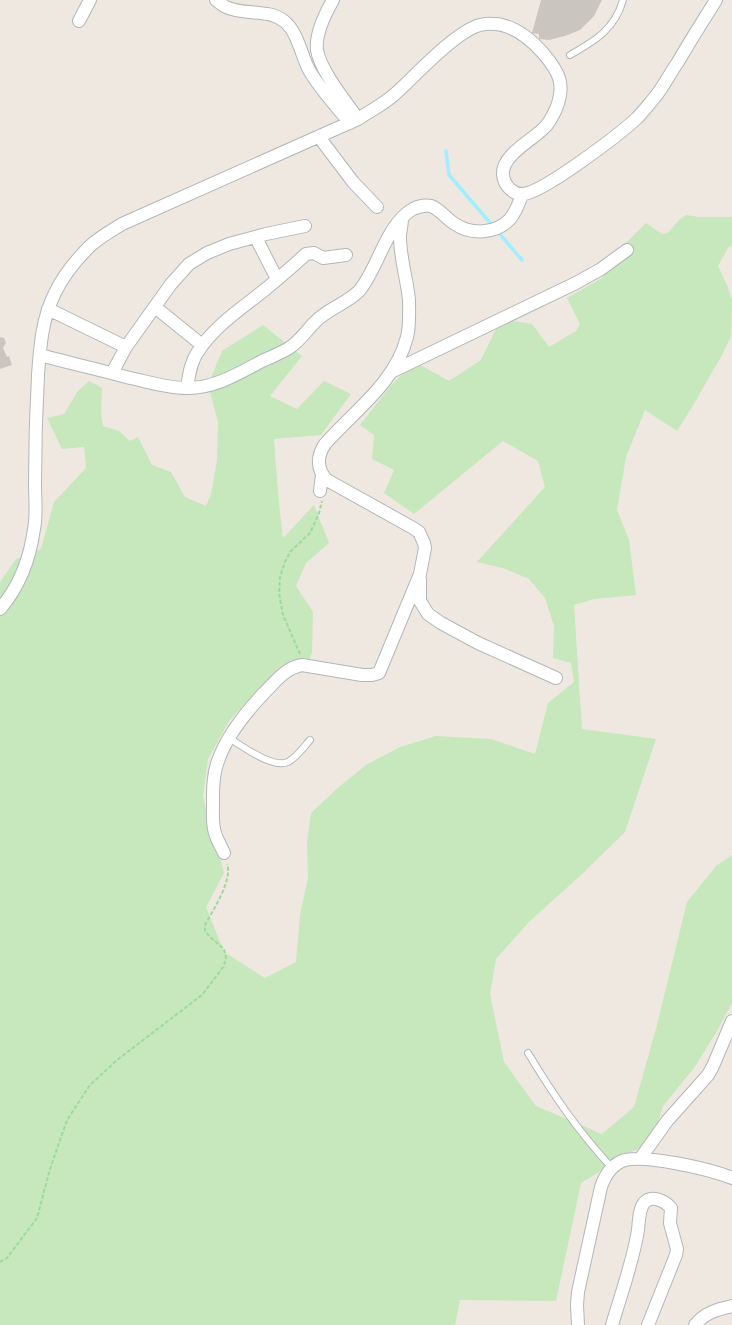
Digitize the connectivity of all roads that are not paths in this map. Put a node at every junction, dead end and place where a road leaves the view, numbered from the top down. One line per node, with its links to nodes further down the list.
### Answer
1 (90, 0): 6 (street)
2 (216, 0): 8 (street)
3 (332, 0): 8 (street)
4 (623, 0): 7 (lane)
5 (716, 0): 10 (street)
6 (79, 21)
7 (570, 56)
8 (354, 121): 9 (street); 10 (street)
9 (318, 137): 11 (street); 19 (street)
10 (522, 195): 12 (street)
11 (377, 207)
12 (402, 219): 23 (street); 25 (street)
13 (305, 226): 14 (street)
14 (256, 238): 17 (street); 18 (street)
15 (627, 250): 23 (street)
16 (346, 255): 17 (street)
17 (277, 279): 20 (street)
18 (155, 307): 20 (street); 21 (street)
19 (48, 309): 21 (street); 22 (street)
20 (202, 346): 25 (street)
21 (126, 347): 24 (street)
22 (40, 355): 24 (street); 29 (street)
23 (391, 372): 26 (street)
24 (112, 373): 25 (street)
25 (187, 388)
26 (322, 475): 27 (street); 28 (street)
27 (320, 491)
28 (420, 574): 30 (street); 31 (street)
29 (0, 609)
30 (556, 678)
31 (229, 738): 32 (lane); 33 (street)
32 (310, 740)
33 (224, 853)
34 (732, 1021): 36 (street)
35 (528, 1053): 37 (lane)
36 (640, 1159): 37 (street); 38 (street)
37 (612, 1168): 40 (street)
38 (732, 1178)
39 (732, 1306): 43 (street)
40 (578, 1325)
41 (612, 1325): 42 (street)
42 (648, 1325)
43 (695, 1325)

